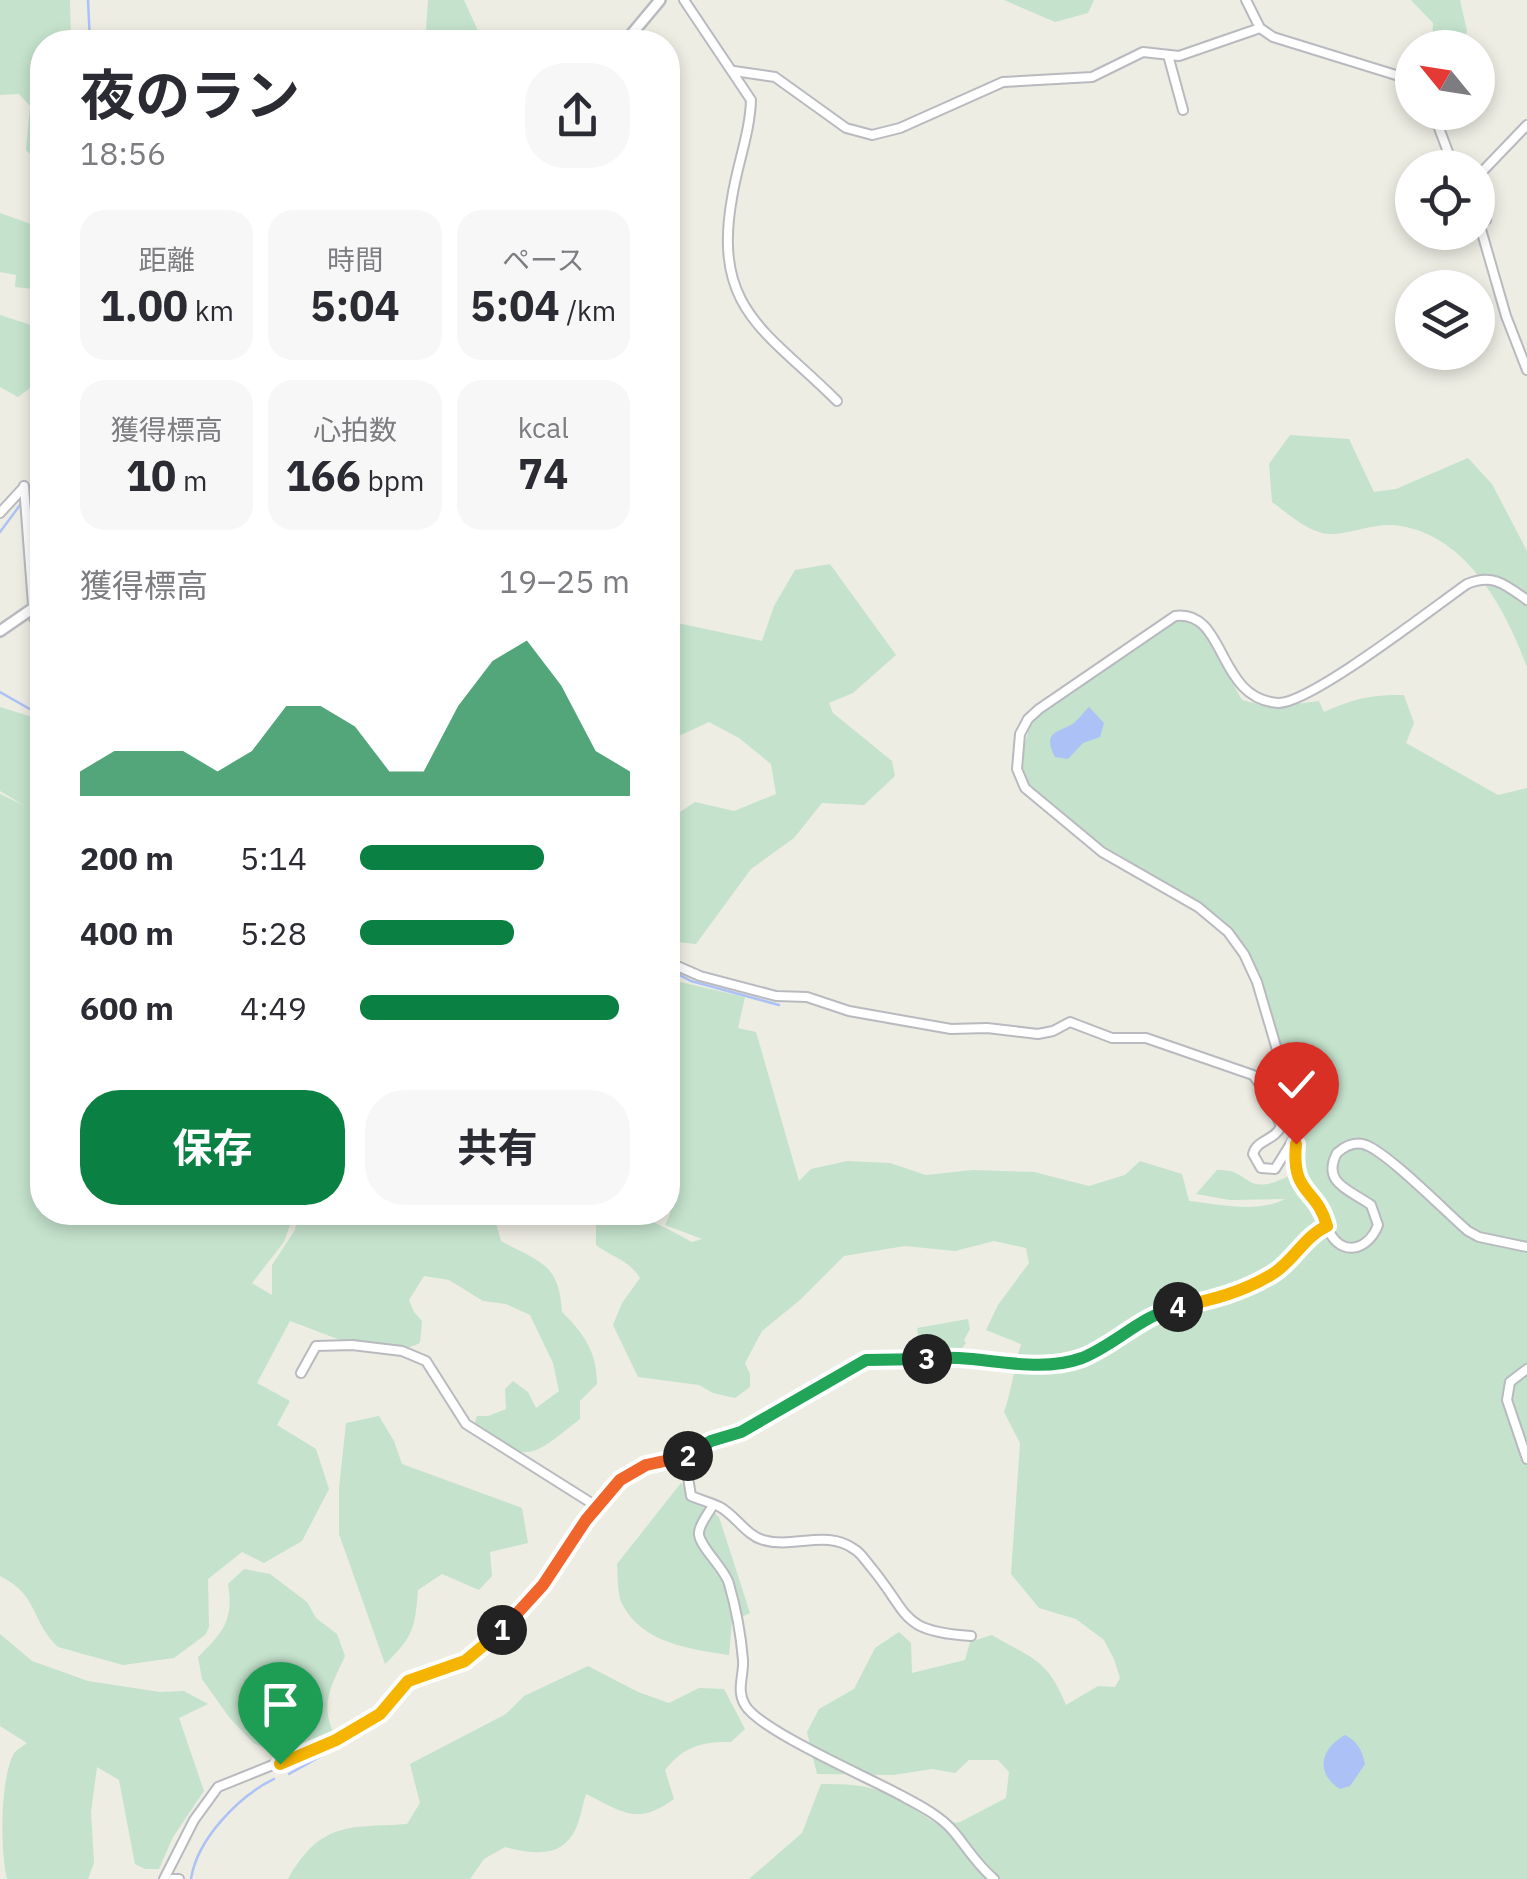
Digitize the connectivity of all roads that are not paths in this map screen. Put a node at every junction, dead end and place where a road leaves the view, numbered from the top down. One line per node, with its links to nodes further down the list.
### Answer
1 (660, 0): 5 (street)
2 (684, 0): 7 (street)
3 (1246, 0): 4 (street)
4 (1260, 28): 6 (street); 8 (street)
5 (635, 30)
6 (1168, 55): 7 (street); 9 (street)
7 (734, 70): 14 (street)
8 (1395, 75)
9 (1183, 110)
10 (1527, 126): 11 (street)
11 (1495, 159)
12 (1487, 250): 13 (street)
13 (1527, 370)
14 (837, 402)
15 (0, 513): 16 (street)
16 (30, 543)
17 (1527, 600): 21 (street)
18 (30, 610): 19 (street)
19 (0, 630)
20 (680, 967): 21 (street)
21 (1298, 1132): 22 (street)
22 (1327, 1226): 23 (street); 26 (street)
23 (1527, 1247)
24 (1527, 1368): 27 (street)
25 (301, 1372): 29 (street)
26 (685, 1458): 28 (street); 29 (street)
27 (1527, 1459)
28 (713, 1505): 30 (street); 32 (street)
29 (596, 1506): 31 (street)
30 (971, 1636)
31 (164, 1879)
32 (994, 1879)

